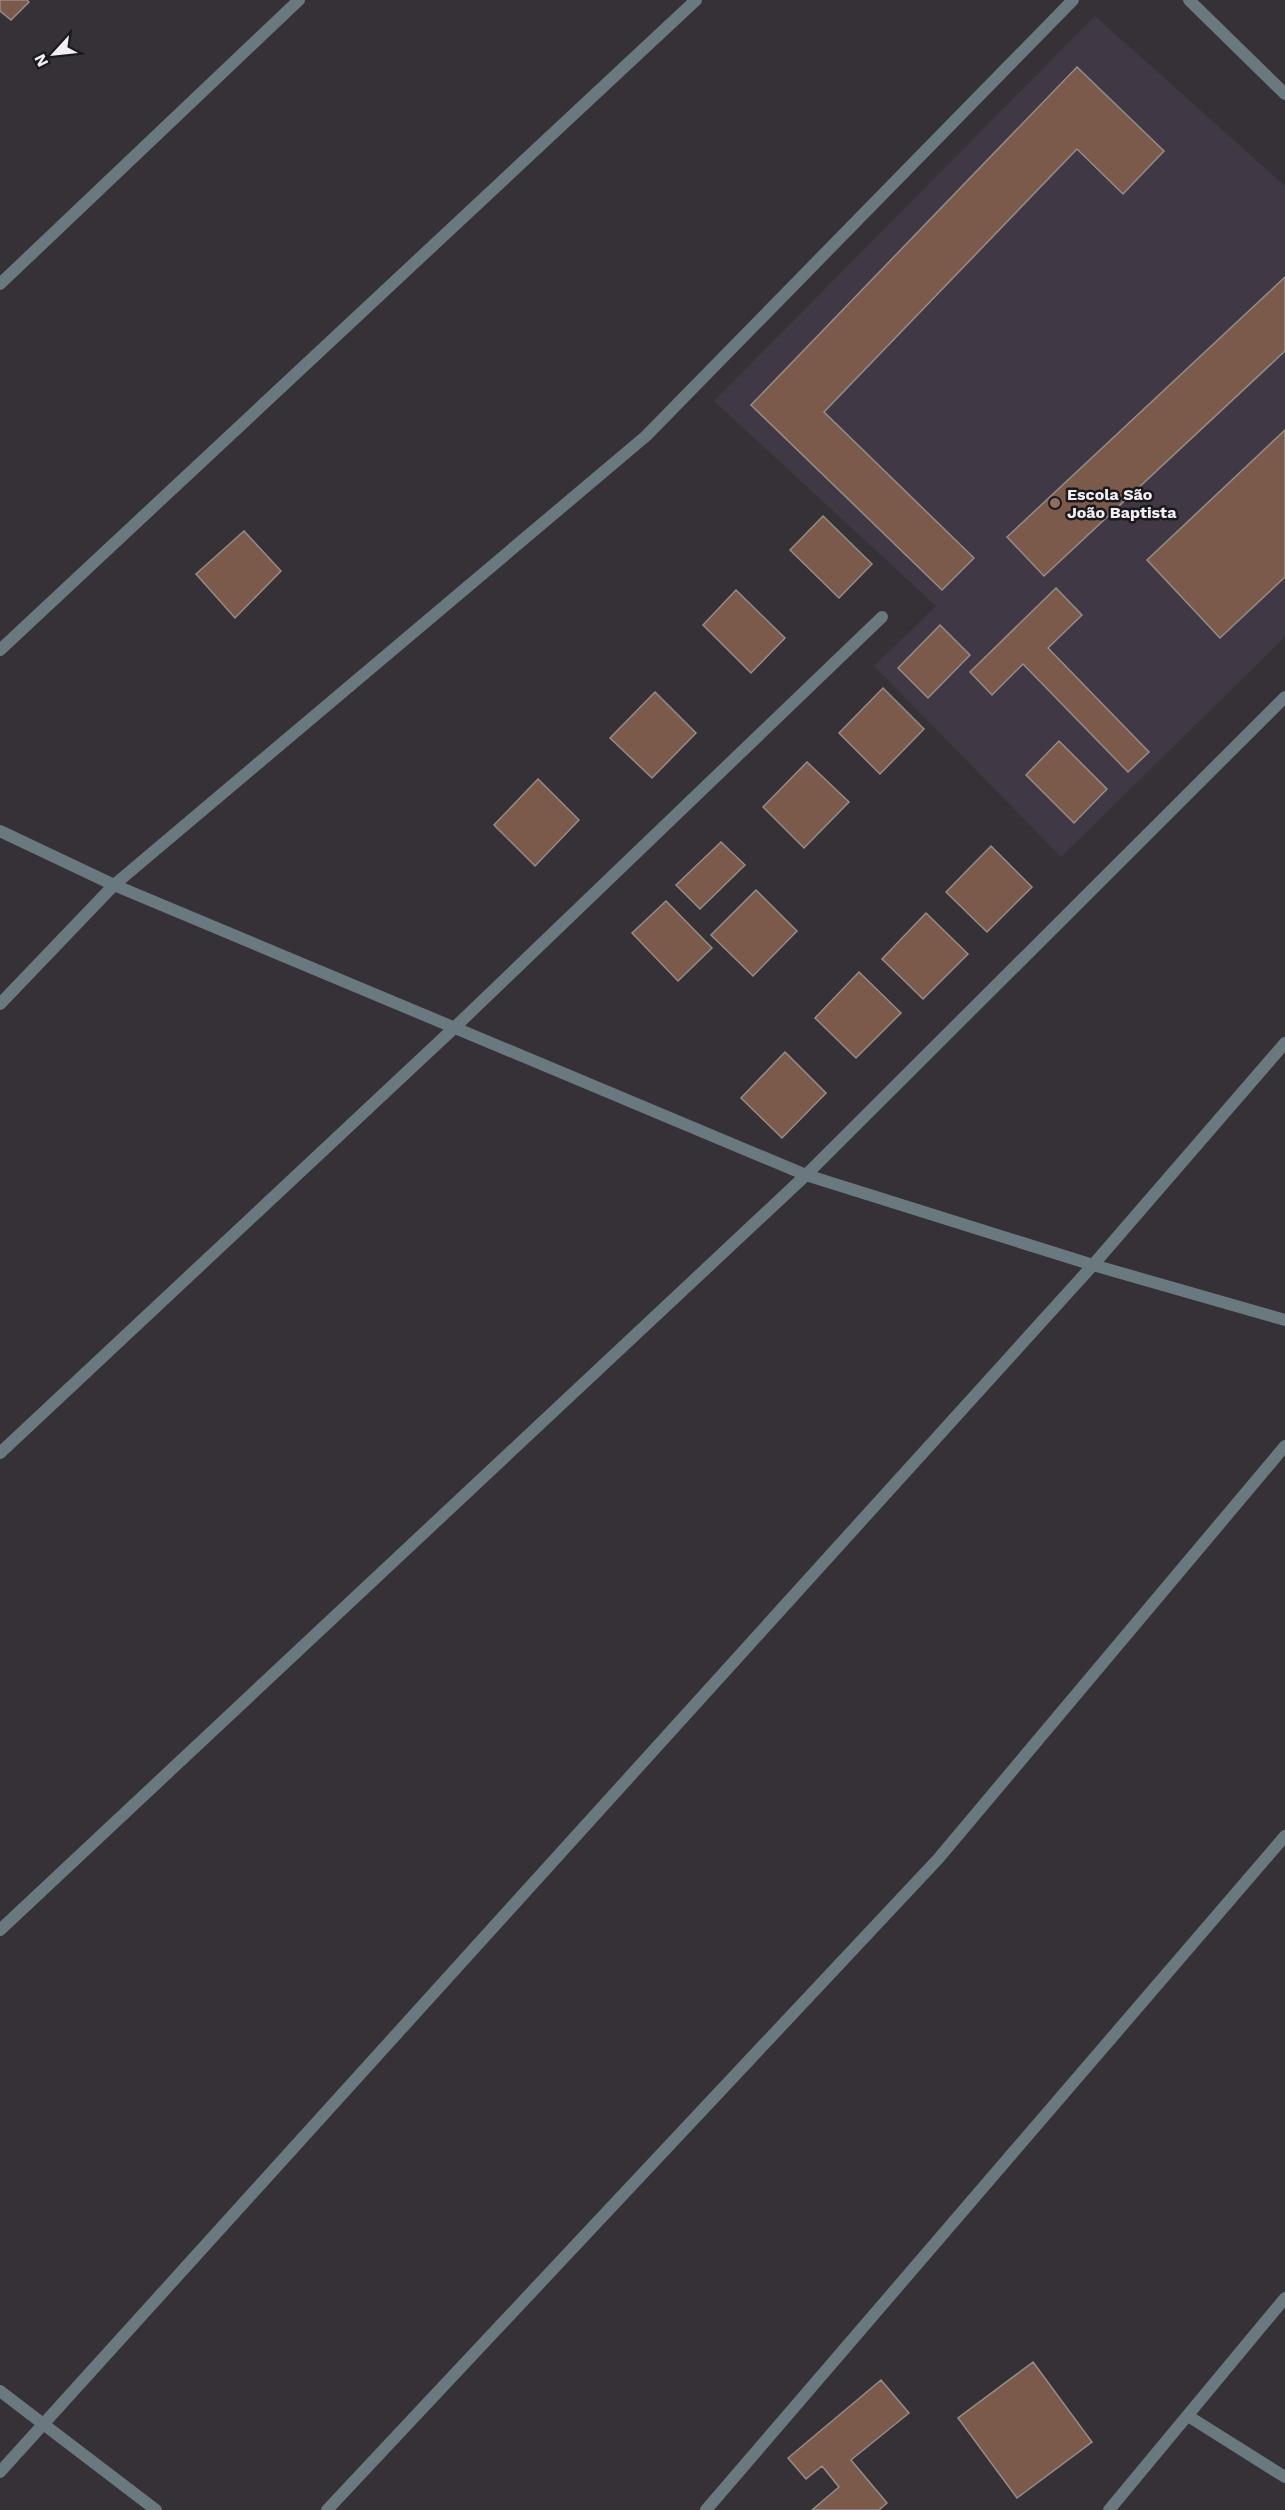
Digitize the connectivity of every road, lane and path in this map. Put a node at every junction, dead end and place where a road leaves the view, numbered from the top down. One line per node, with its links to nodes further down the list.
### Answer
1 (299, 0): 6 (street)
2 (696, 0): 8 (street)
3 (1073, 0): 11 (street)
4 (1189, 0): 5 (street)
5 (1285, 94)
6 (0, 284)
7 (882, 617): 13 (street)
8 (0, 651)
9 (1285, 697): 15 (street)
10 (0, 831): 11 (street)
11 (114, 885): 12 (street); 13 (street)
12 (0, 1004)
13 (454, 1028): 15 (street); 19 (street)
14 (1285, 1043): 16 (street)
15 (806, 1175): 16 (street); 21 (street)
16 (1093, 1265): 17 (street); 25 (street)
17 (1285, 1320)
18 (1285, 1446): 29 (street)
19 (0, 1453)
20 (1285, 1836): 30 (street)
21 (0, 1930)
22 (1285, 2298): 24 (street)
23 (0, 2391): 25 (street)
24 (1188, 2415): 27 (street); 31 (street)
25 (43, 2423): 26 (street); 28 (street)
26 (0, 2472)
27 (1285, 2477)
28 (156, 2510)
29 (327, 2510)
30 (706, 2510)
31 (1109, 2510)

